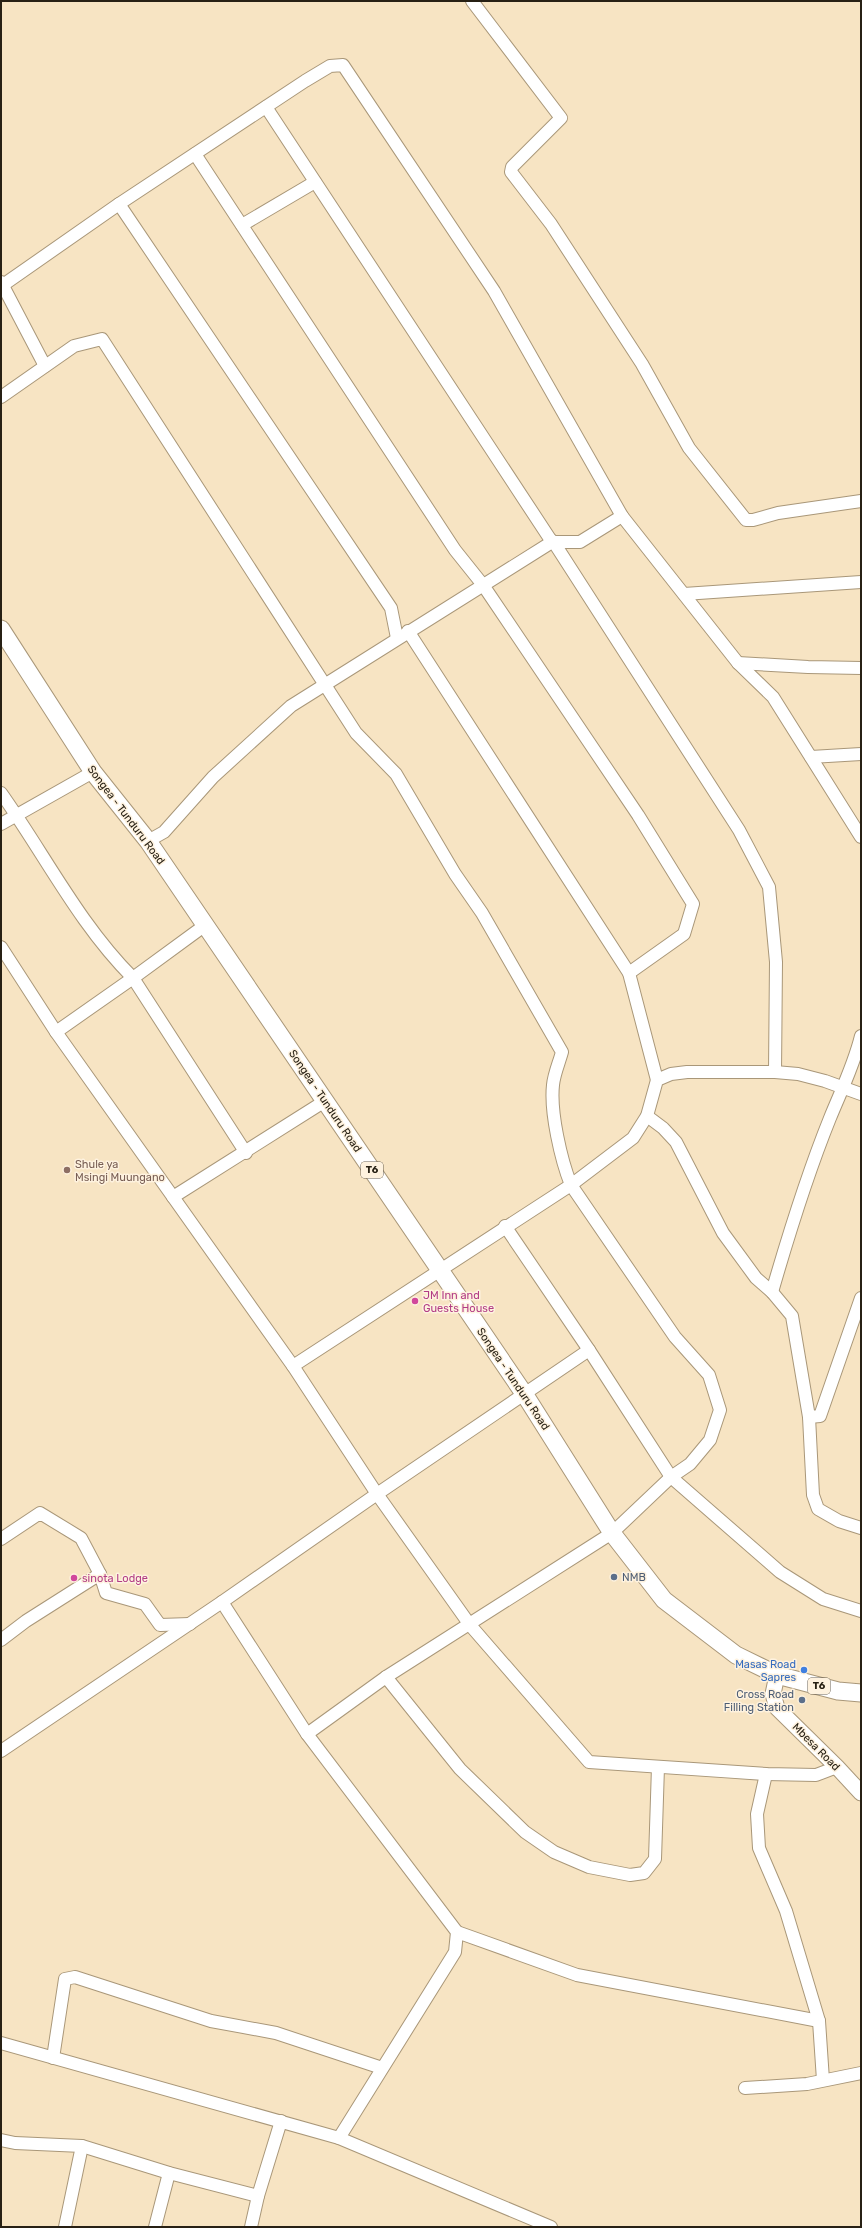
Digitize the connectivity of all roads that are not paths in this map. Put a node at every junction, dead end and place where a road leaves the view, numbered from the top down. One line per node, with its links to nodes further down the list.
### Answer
1 (472, 1): 10 (street)
2 (266, 107): 3 (street); 4 (street); 11 (street)
3 (195, 154): 5 (street); 6 (street)
4 (315, 182): 6 (street); 12 (street)
5 (119, 204): 7 (street); 18 (street)
6 (242, 225): 14 (street)
7 (2, 283): 8 (street)
8 (45, 366): 9 (street); 21 (street)
9 (1, 397)
10 (861, 501)
11 (622, 516): 12 (street); 15 (street)
12 (552, 541): 14 (street); 36 (street)
13 (861, 582): 15 (street)
14 (483, 585): 17 (street); 32 (street)
15 (684, 594): 19 (street)
16 (1, 629): 24 (highway, Songea - Tunduru Road / T6)
17 (408, 631): 18 (street); 32 (street)
18 (397, 638): 21 (street)
19 (738, 662): 20 (street); 23 (street)
20 (861, 668)
21 (326, 684): 29 (street); 43 (street)
22 (861, 754): 23 (street)
23 (811, 757): 28 (street)
24 (93, 772): 26 (street); 29 (highway, Songea - Tunduru Road / T6)
25 (1, 793): 26 (street)
26 (16, 814): 27 (street); 33 (street)
27 (1, 824)
28 (861, 837)
29 (148, 841): 30 (highway, Songea - Tunduru Road / T6)
30 (204, 926): 33 (street); 40 (highway, Songea - Tunduru Road / T6)
31 (1, 947): 34 (street)
32 (629, 973): 37 (street)
33 (133, 978): 34 (street); 42 (street)
34 (56, 1032): 44 (street)
35 (861, 1036): 38 (street)
36 (775, 1072): 37 (street); 38 (street)
37 (657, 1080): 41 (street)
38 (844, 1088): 39 (street); 47 (street)
39 (861, 1094)
40 (325, 1101): 42 (street); 46 (highway, Songea - Tunduru Road / T6)
41 (647, 1116): 43 (street); 47 (street)
42 (246, 1153): 44 (street)
43 (571, 1185): 45 (street); 53 (street)
44 (173, 1197): 50 (street)
45 (505, 1226): 46 (street); 49 (street)
46 (440, 1270): 50 (street); 51 (highway, Songea - Tunduru Road / T6)
47 (772, 1292): 52 (street)
48 (861, 1298): 52 (street)
49 (589, 1350): 51 (street); 53 (street)
50 (292, 1366): 54 (street)
51 (525, 1395): 54 (street); 56 (highway, Songea - Tunduru Road / T6)
52 (810, 1417): 55 (street)
53 (671, 1477): 56 (street); 60 (street)
54 (377, 1494): 59 (street); 62 (street)
55 (861, 1528)
56 (612, 1533): 62 (street); 64 (highway, Songea - Tunduru Road / T6)
57 (1, 1539): 58 (street)
58 (100, 1574): 61 (street); 63 (street)
59 (222, 1602): 61 (street); 67 (street)
60 (861, 1611)
61 (190, 1624): 68 (street)
62 (470, 1625): 65 (street); 69 (street)
63 (1, 1640)
64 (777, 1675): 66 (highway, T6); 70 (main road, Mbesa Road)
65 (386, 1677): 67 (street); 69 (street)
66 (861, 1693)
67 (307, 1734): 73 (street)
68 (1, 1751)
69 (658, 1767): 71 (street)
70 (837, 1767): 71 (street); 72 (main road, Mbesa Road)
71 (766, 1774): 74 (street)
72 (861, 1793)
73 (457, 1932): 74 (street); 77 (street)
74 (819, 2021): 79 (street)
75 (1, 2043): 76 (street)
76 (53, 2058): 77 (street); 81 (street)
77 (382, 2068): 82 (street)
78 (861, 2073): 79 (street)
79 (823, 2080): 80 (street)
80 (745, 2088)
81 (281, 2121): 82 (street); 86 (street)
82 (339, 2138): 90 (street)
83 (1, 2140): 84 (street)
84 (82, 2146): 85 (street); 87 (street)
85 (169, 2173): 86 (street); 88 (street)
86 (258, 2196): 89 (street)
87 (65, 2227)
88 (155, 2227)
89 (251, 2227)
90 (551, 2227)

